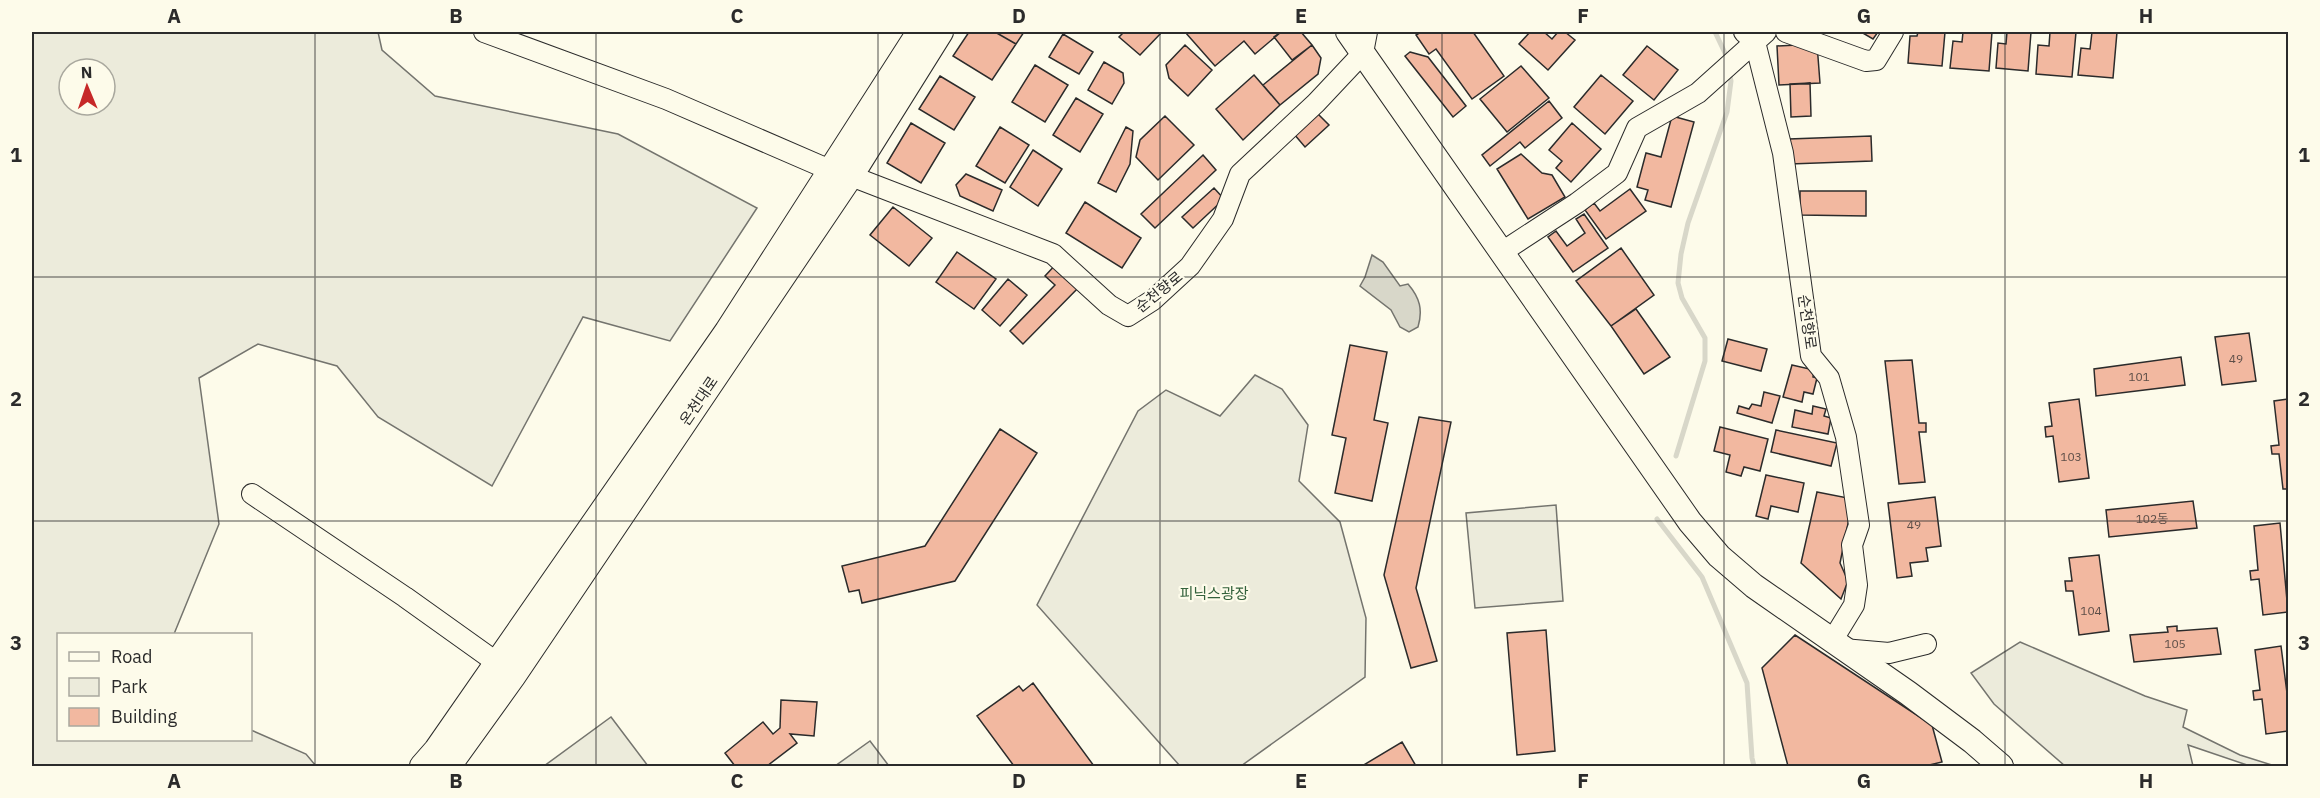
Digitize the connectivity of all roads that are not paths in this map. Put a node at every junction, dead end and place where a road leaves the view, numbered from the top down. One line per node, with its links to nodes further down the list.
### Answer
1 (484, 32): 9 (street)
2 (919, 32): 9 (main road, 온천대로)
3 (941, 32): 9 (main road, 온천대로)
4 (1348, 32): 8 (main road)
5 (1786, 32): 6 (street)
6 (1893, 32)
7 (1755, 35): 10 (street); 12 (street, 순천향로)
8 (1365, 42): 9 (street, 순천향로); 10 (main road)
9 (840, 173): 14 (main road, 온천대로); 16 (main road, 온천대로)
10 (1502, 252): 12 (main road)
11 (252, 494): 14 (street)
12 (1838, 645): 13 (street); 17 (main road)
13 (1926, 645)
14 (496, 662): 15 (main road, 온천대로)
15 (422, 766)
16 (449, 766)
17 (2001, 766)

